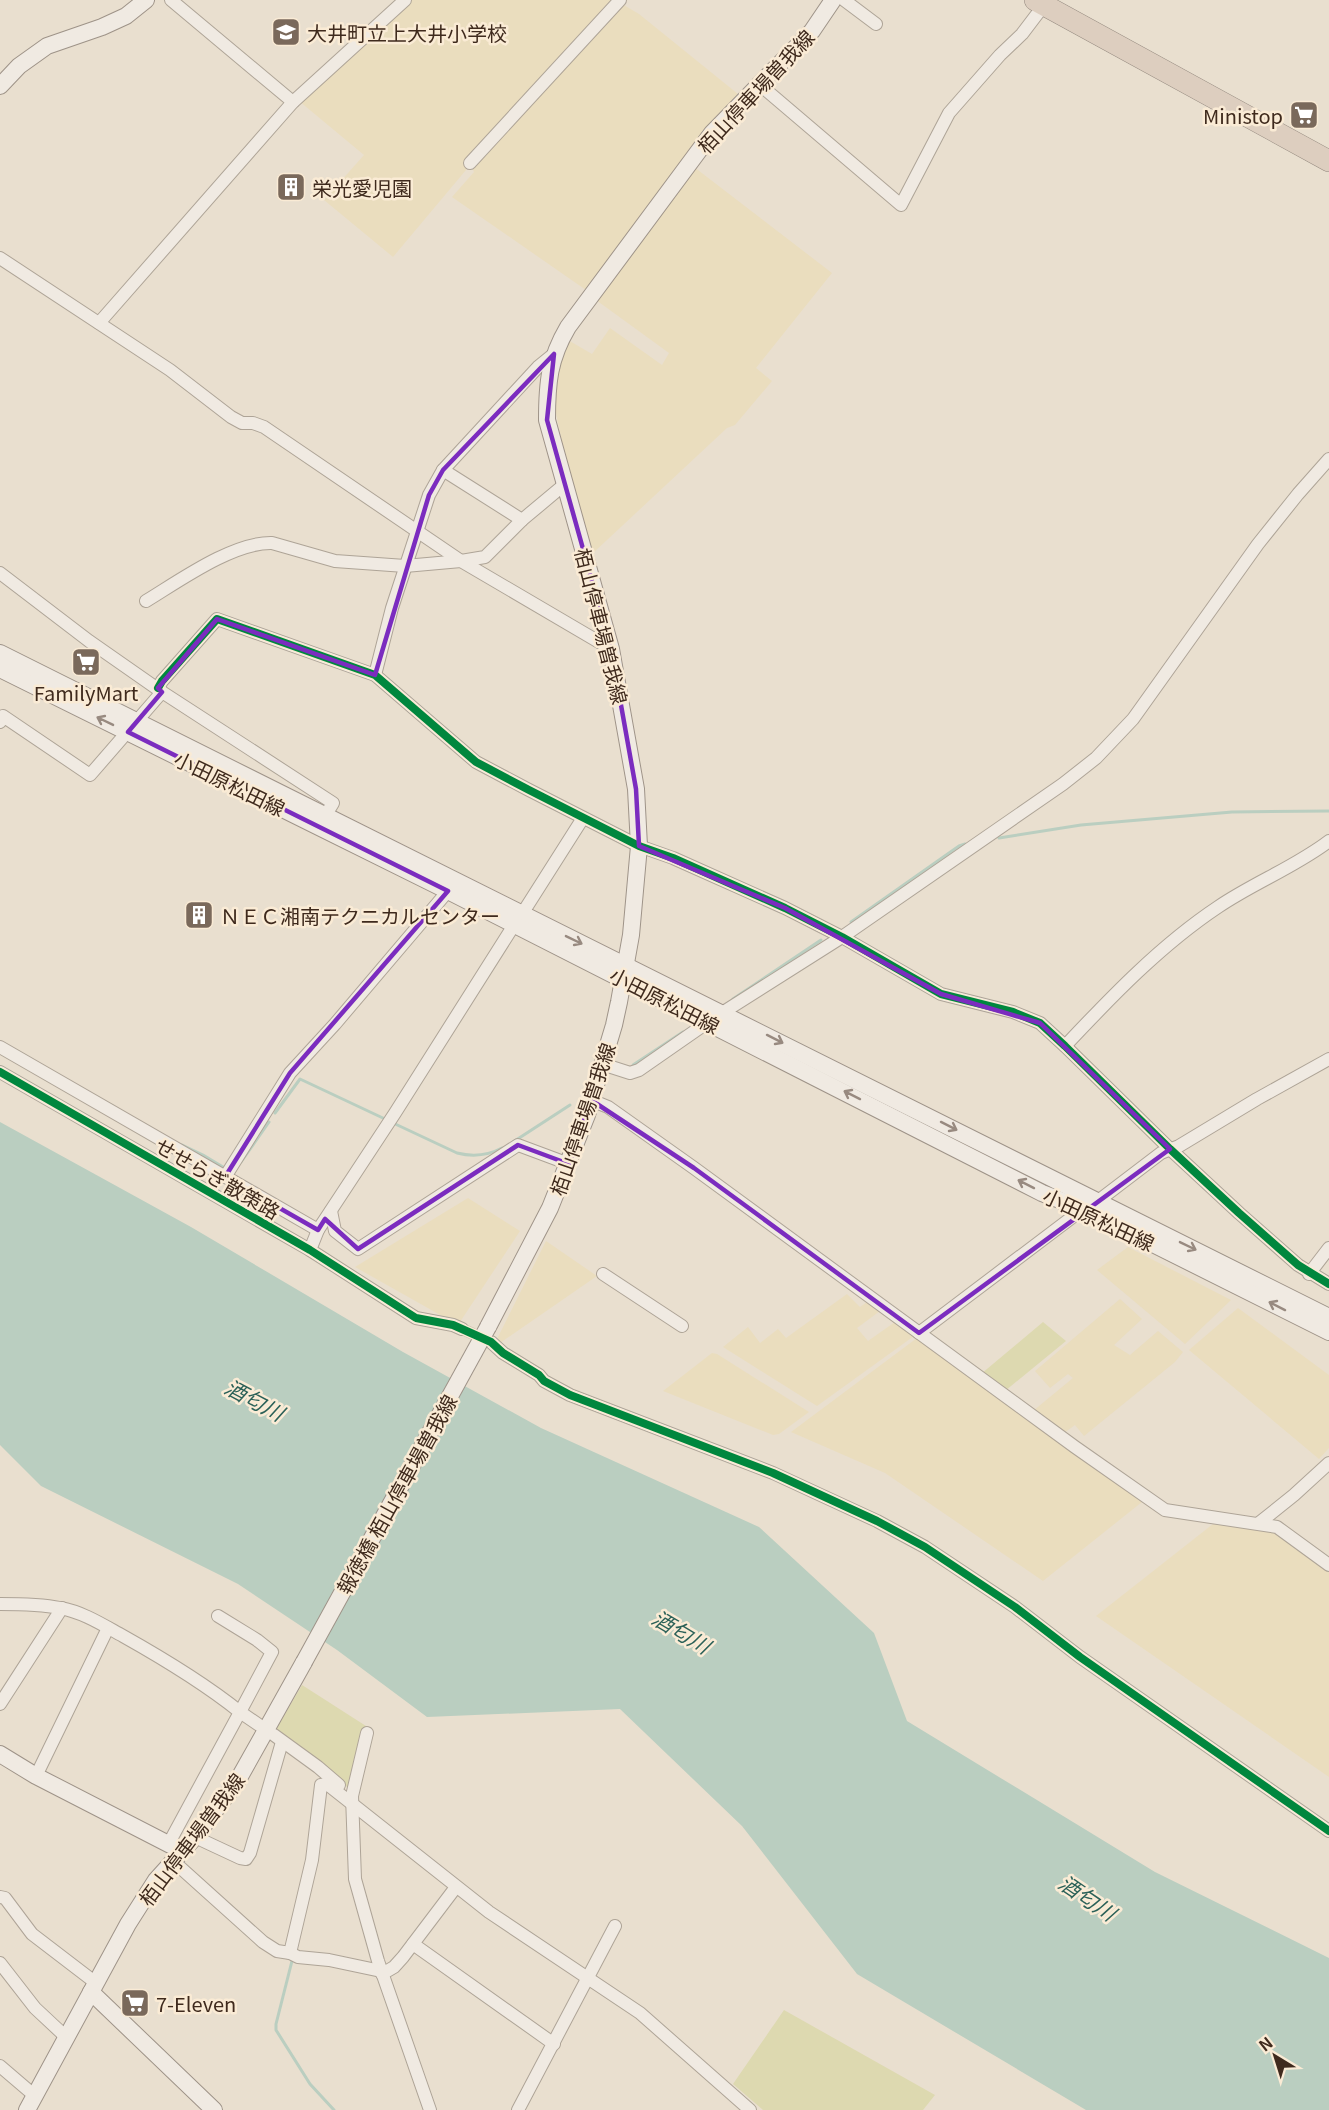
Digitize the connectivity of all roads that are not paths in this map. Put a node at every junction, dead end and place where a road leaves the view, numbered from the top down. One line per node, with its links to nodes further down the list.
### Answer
1 (147, 0): 10 (main road)
2 (171, 0): 11 (street)
3 (405, 0): 11 (street)
4 (620, 0): 13 (street)
5 (833, 0): 9 (main road, 栢山停車場曽我線)
6 (844, 0): 8 (street)
7 (1040, 3): 9 (street); 12 (highway)
8 (876, 24)
9 (759, 84): 16 (main road, 栢山停車場曽我線)
10 (0, 86)
11 (293, 102): 15 (street)
12 (1329, 161)
13 (470, 163)
14 (0, 258): 15 (street)
15 (99, 323): 21 (street)
16 (554, 354): 18 (street); 19 (main road, 栢山停車場曽我線)
17 (1329, 459): 39 (street)
18 (442, 470): 20 (street); 21 (street)
19 (565, 484): 20 (street); 26 (main road, 栢山停車場曽我線)
20 (522, 520): 22 (street)
21 (417, 530): 22 (street); 23 (street)
22 (461, 561): 23 (street); 26 (street)
23 (405, 566): 25 (street); 29 (street)
24 (0, 573): 30 (street)
25 (146, 601)
26 (611, 649): 36 (main road, 栢山停車場曽我線)
27 (0, 653): 32 (main road, 小田原松田線)
28 (0, 669): 32 (main road, 小田原松田線, one-way to 28)
29 (375, 675): 30 (street); 34 (street)
30 (160, 690): 32 (street); 33 (street)
31 (0, 722): 32 (street)
32 (132, 727): 33 (main road, 小田原松田線); 37 (main road, 小田原松田線)
33 (325, 816): 38 (main road, 小田原松田線)
34 (583, 818): 36 (street); 38 (street)
35 (1329, 841): 42 (street)
36 (639, 846): 39 (street); 40 (main road, 栢山停車場曽我線)
37 (448, 891): 38 (main road, 小田原松田線); 50 (street)
38 (518, 920): 40 (main road, 小田原松田線); 52 (street)
39 (842, 937): 41 (street); 42 (street)
40 (624, 972): 41 (main road, 小田原松田線); 45 (main road, 栢山停車場曽我線)
41 (715, 1018): 45 (street); 51 (main road, 小田原松田線)
42 (1065, 1046): 48 (street)
43 (0, 1047): 50 (street)
44 (1329, 1059): 48 (street)
45 (602, 1068): 47 (main road, 栢山停車場曽我線)
46 (0, 1072): 55 (street, せせらぎ散策路)
47 (591, 1098): 49 (main road, 栢山停車場曽我線); 63 (street)
48 (1170, 1149): 51 (street); 57 (street)
49 (569, 1164): 52 (street); 64 (main road, 栢山停車場曽我線)
50 (225, 1176): 53 (street)
51 (1091, 1205): 59 (main road, 小田原松田線, one-way to 59); 62 (main road, 小田原松田線, one-way to 51); 63 (street)
52 (331, 1211): 53 (street)
53 (318, 1230): 55 (street)
54 (1329, 1248): 57 (street)
55 (310, 1250): 61 (street, せせらぎ散策路)
56 (603, 1274): 60 (street)
57 (1309, 1274): 58 (street)
58 (1329, 1284)
59 (1329, 1317)
60 (682, 1326)
61 (462, 1329)
62 (1329, 1332)
63 (919, 1333): 66 (street)
64 (490, 1334): 72 (main road, 報徳橋 栢山停車場曽我線, bridge); 81 (street)
65 (1329, 1463): 66 (street)
66 (1259, 1523): 67 (street)
67 (1329, 1565)
68 (0, 1604): 69 (street)
69 (62, 1608): 71 (street); 73 (street)
70 (218, 1616): 74 (street)
71 (108, 1628): 74 (street); 78 (street)
72 (304, 1662): 82 (main road, 栢山停車場曽我線)
73 (0, 1704)
74 (240, 1712): 75 (street); 83 (street)
75 (259, 1725)
76 (367, 1733): 80 (street)
77 (1, 1756): 78 (main road)
78 (36, 1776): 83 (main road)
79 (329, 1781): 80 (street); 82 (street); 88 (street)
80 (352, 1800): 84 (street); 90 (street)
81 (1329, 1831)
82 (195, 1837): 83 (main road, 栢山停車場曽我線)
83 (175, 1852): 88 (street); 92 (main road, 栢山停車場曽我線)
84 (456, 1887): 87 (street); 91 (street)
85 (0, 1897): 92 (street)
86 (615, 1926): 91 (street)
87 (413, 1944): 90 (street); 94 (street)
88 (290, 1953): 90 (street)
89 (0, 1963): 93 (street)
90 (382, 1973): 98 (street)
91 (587, 1978): 94 (street); 100 (street)
92 (93, 1988): 93 (main road, 栢山停車場曽我線); 97 (main road)
93 (66, 2037): 96 (main road, 栢山停車場曽我線)
94 (554, 2044): 99 (street)
95 (0, 2066): 96 (street)
96 (31, 2103)
97 (214, 2110)
98 (430, 2110)
99 (518, 2110)
100 (750, 2110)

